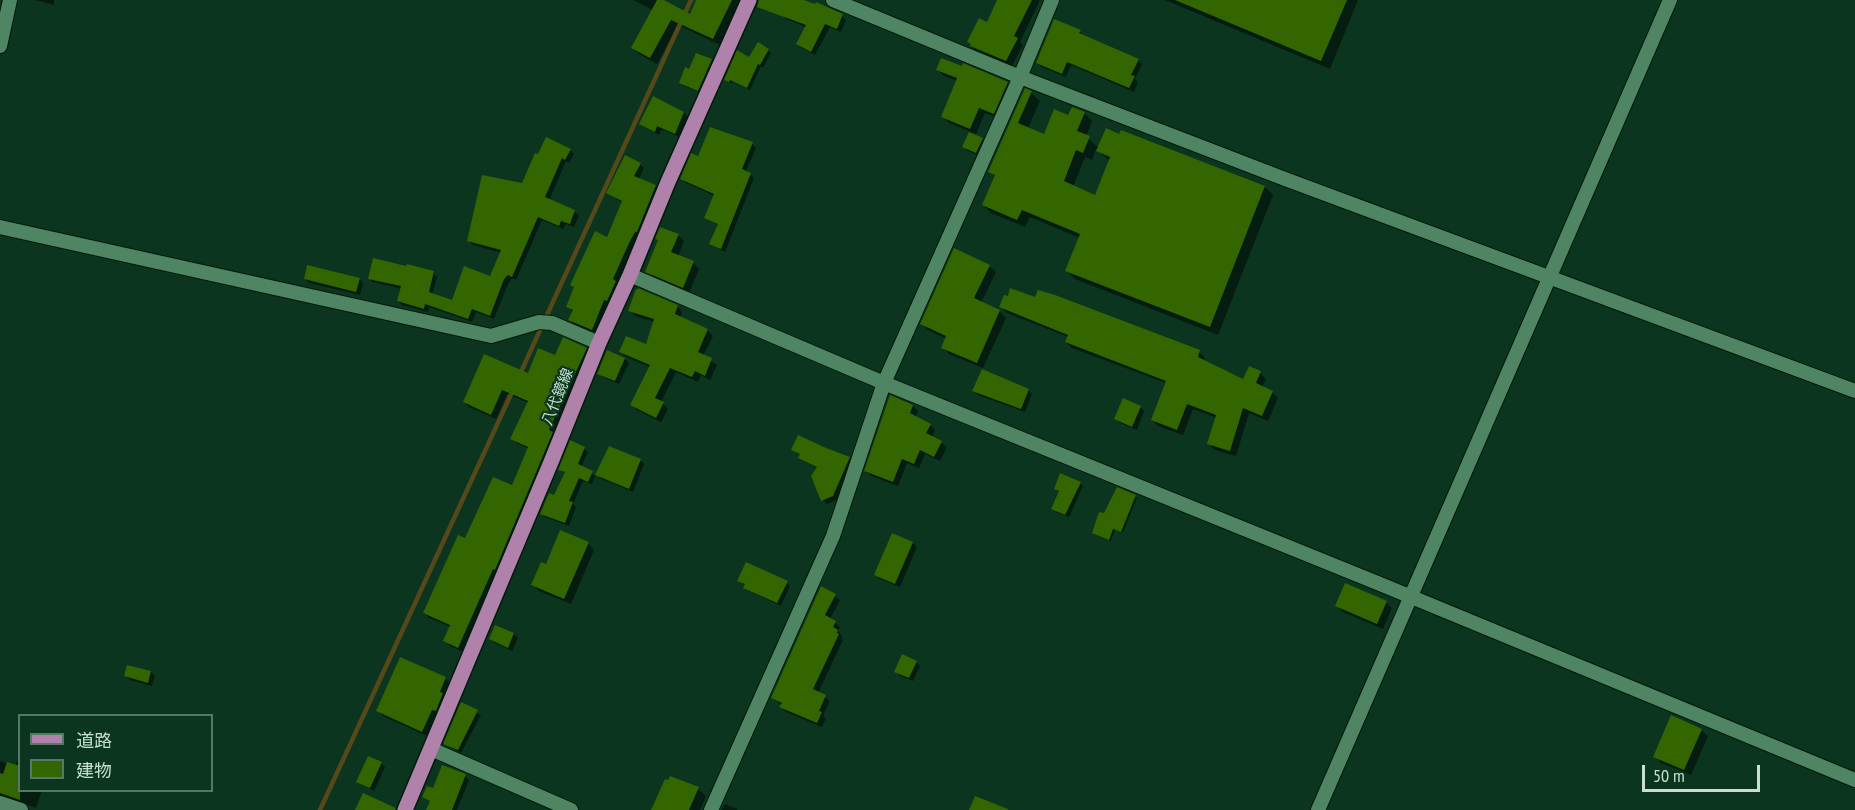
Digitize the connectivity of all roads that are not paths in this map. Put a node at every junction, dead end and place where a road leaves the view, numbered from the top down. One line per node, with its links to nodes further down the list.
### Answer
1 (10, 0): 6 (street)
2 (749, 0): 9 (main road, 八代鏡線)
3 (833, 0): 7 (street)
4 (1052, 0): 7 (street)
5 (1670, 0): 10 (street)
6 (0, 46)
7 (1020, 77): 10 (street); 12 (street)
8 (0, 227): 11 (street)
9 (630, 275): 11 (main road, 八代鏡線); 12 (street)
10 (1551, 277): 13 (street); 14 (street)
11 (599, 343): 15 (main road, 八代鏡線)
12 (884, 383): 14 (street); 21 (street)
13 (1855, 391)
14 (1412, 597): 16 (street); 22 (street)
15 (431, 749): 19 (main road, 八代鏡線); 20 (street)
16 (1855, 780)
17 (0, 803): 18 (street)
18 (21, 810)
19 (405, 810)
20 (572, 810)
21 (711, 810)
22 (1318, 810)

